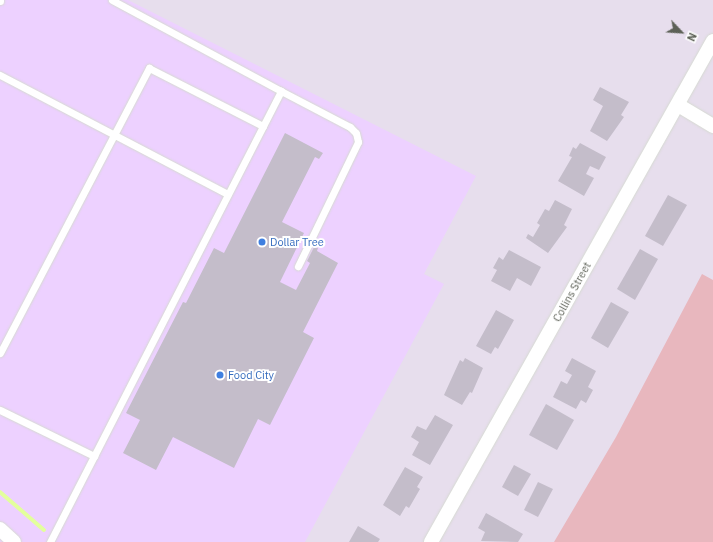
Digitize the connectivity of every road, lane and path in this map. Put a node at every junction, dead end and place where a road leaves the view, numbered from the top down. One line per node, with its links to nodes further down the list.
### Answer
1 (112, 0): 4 (lane)
2 (713, 41): 5 (street, Collins Street)
3 (0, 75): 8 (lane)
4 (281, 91): 6 (lane); 10 (lane)
5 (678, 105): 7 (street); 17 (street, Collins Street)
6 (263, 126): 8 (lane); 9 (lane)
7 (713, 126)
8 (114, 134): 9 (lane); 11 (lane)
9 (228, 194): 13 (lane)
10 (298, 266)
11 (0, 353)
12 (0, 410): 13 (lane)
13 (94, 456): 16 (lane)
14 (0, 529): 15 (street)
15 (14, 542)
16 (50, 542)
17 (431, 542)

